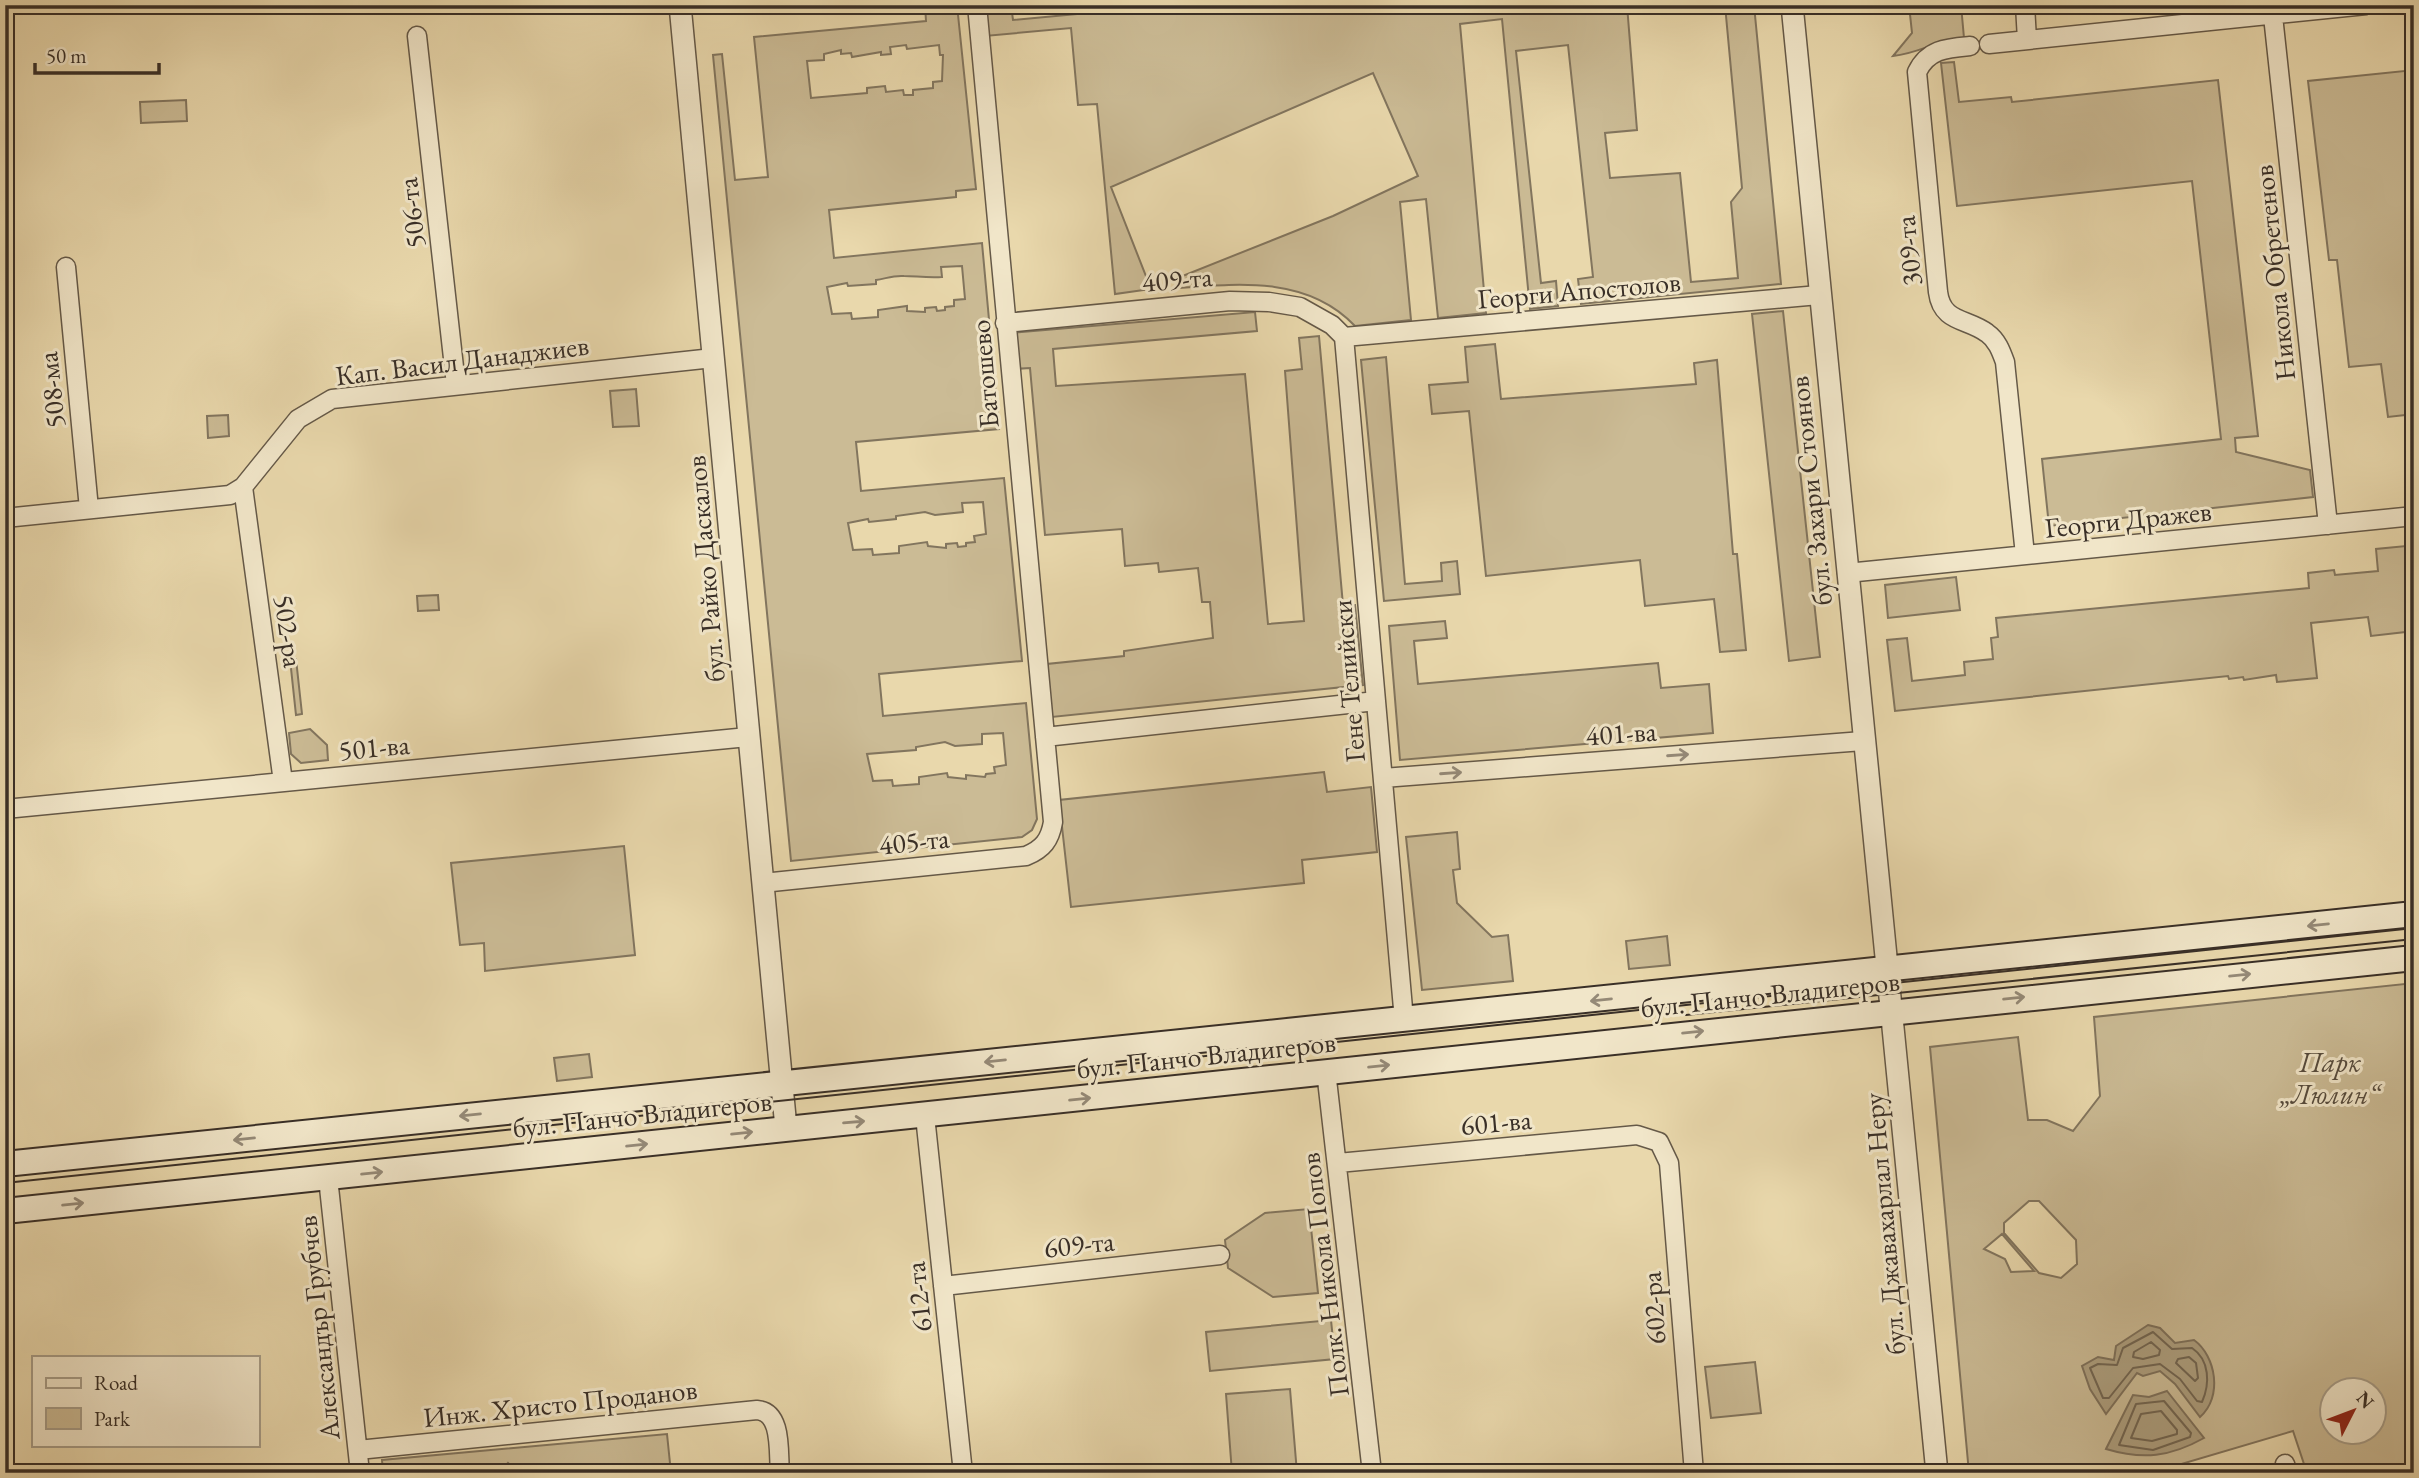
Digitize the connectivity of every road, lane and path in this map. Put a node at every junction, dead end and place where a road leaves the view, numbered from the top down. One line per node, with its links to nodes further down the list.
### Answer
1 (680, 5): 15 (street, бул. Райко Даскалов)
2 (977, 5): 13 (street, Батошево)
3 (1791, 5): 12 (street, бул. Захари Стоянов)
4 (2025, 5): 8 (street)
5 (2366, 5): 6 (street)
6 (2273, 16): 8 (street); 21 (street, Никола Обретенов)
7 (417, 36): 16 (street, 506-та)
8 (2027, 40): 9 (street)
9 (1989, 44)
10 (1970, 46): 22 (street, 309-та)
11 (66, 267): 18 (street, 508-ма)
12 (1819, 295): 14 (street, Георги Апостолов); 23 (street, бул. Захари Стоянов)
13 (1005, 323): 14 (street, 409-та); 26 (street, Батошево)
14 (1344, 337): 24 (street, Гене Телийски)
15 (713, 358): 16 (street, Кап. Васил Данаджиев); 25 (street, бул. Райко Даскалов)
16 (456, 385): 17 (street, Кап. Васил Данаджиев)
17 (243, 488): 18 (street); 29 (street, 502-ра)
18 (89, 509): 20 (street)
19 (2414, 516): 21 (street, Георги Дражев)
20 (5, 518)
21 (2328, 525): 22 (street, Георги Дражев)
22 (2025, 555): 23 (street, Георги Дражев)
23 (1847, 573): 27 (street, бул. Захари Стоянов)
24 (1376, 701): 26 (street); 28 (street, Гене Телийски)
25 (748, 737): 29 (street, 501-ва); 32 (street, бул. Райко Даскалов)
26 (1045, 737): 31 (street, Батошево)
27 (1863, 741): 28 (street, 401-ва, one-way to 27); 35 (street, бул. Захари Стоянов)
28 (1383, 778): 37 (street, Гене Телийски)
29 (283, 782): 30 (street, 501-ва)
30 (5, 809)
31 (1053, 822): 32 (street, 405-та)
32 (762, 883): 39 (street, бул. Райко Даскалов)
33 (2414, 914): 35 (main road, бул. Панчо Владигеров, one-way to 35)
34 (2414, 958): 36 (main road, бул. Панчо Владигеров, one-way to 34)
35 (1888, 970): 36 (street, бул. Джавахарлал Неру); 37 (main road, бул. Панчо Владигеров, one-way to 37)
36 (1893, 1011): 38 (main road, бул. Панчо Владигеров, one-way to 36); 55 (street, бул. Джавахарлал Неру)
37 (1404, 1020): 39 (main road, бул. Панчо Владигеров, one-way to 39)
38 (1326, 1071): 40 (main road, бул. Панчо Владигеров, one-way to 38); 43 (street, Полк. Никола Попов)
39 (781, 1083): 41 (street, бул. Райко Даскалов); 44 (main road, бул. Панчо Владигеров, one-way to 44)
40 (925, 1116): 41 (main road, бул. Панчо Владигеров, one-way to 40); 48 (street, 612-та)
41 (786, 1128): 45 (main road, бул. Панчо Владигеров, one-way to 41)
42 (1659, 1142): 43 (street, 601-ва); 54 (street, 602-ра)
43 (1338, 1163): 53 (street, Полк. Никола Попов)
44 (5, 1164)
45 (328, 1178): 46 (main road, бул. Панчо Владигеров, one-way to 45); 49 (street, Александър Грубчев)
46 (5, 1211)
47 (1220, 1255): 48 (street, 609-та)
48 (943, 1286): 52 (street, 612-та)
49 (358, 1450): 50 (street, Александър Грубчев); 51 (street, Инж. Христо Проданов)
50 (360, 1473)
51 (780, 1473)
52 (963, 1473)
53 (1372, 1473)
54 (1694, 1473)
55 (1937, 1473)

